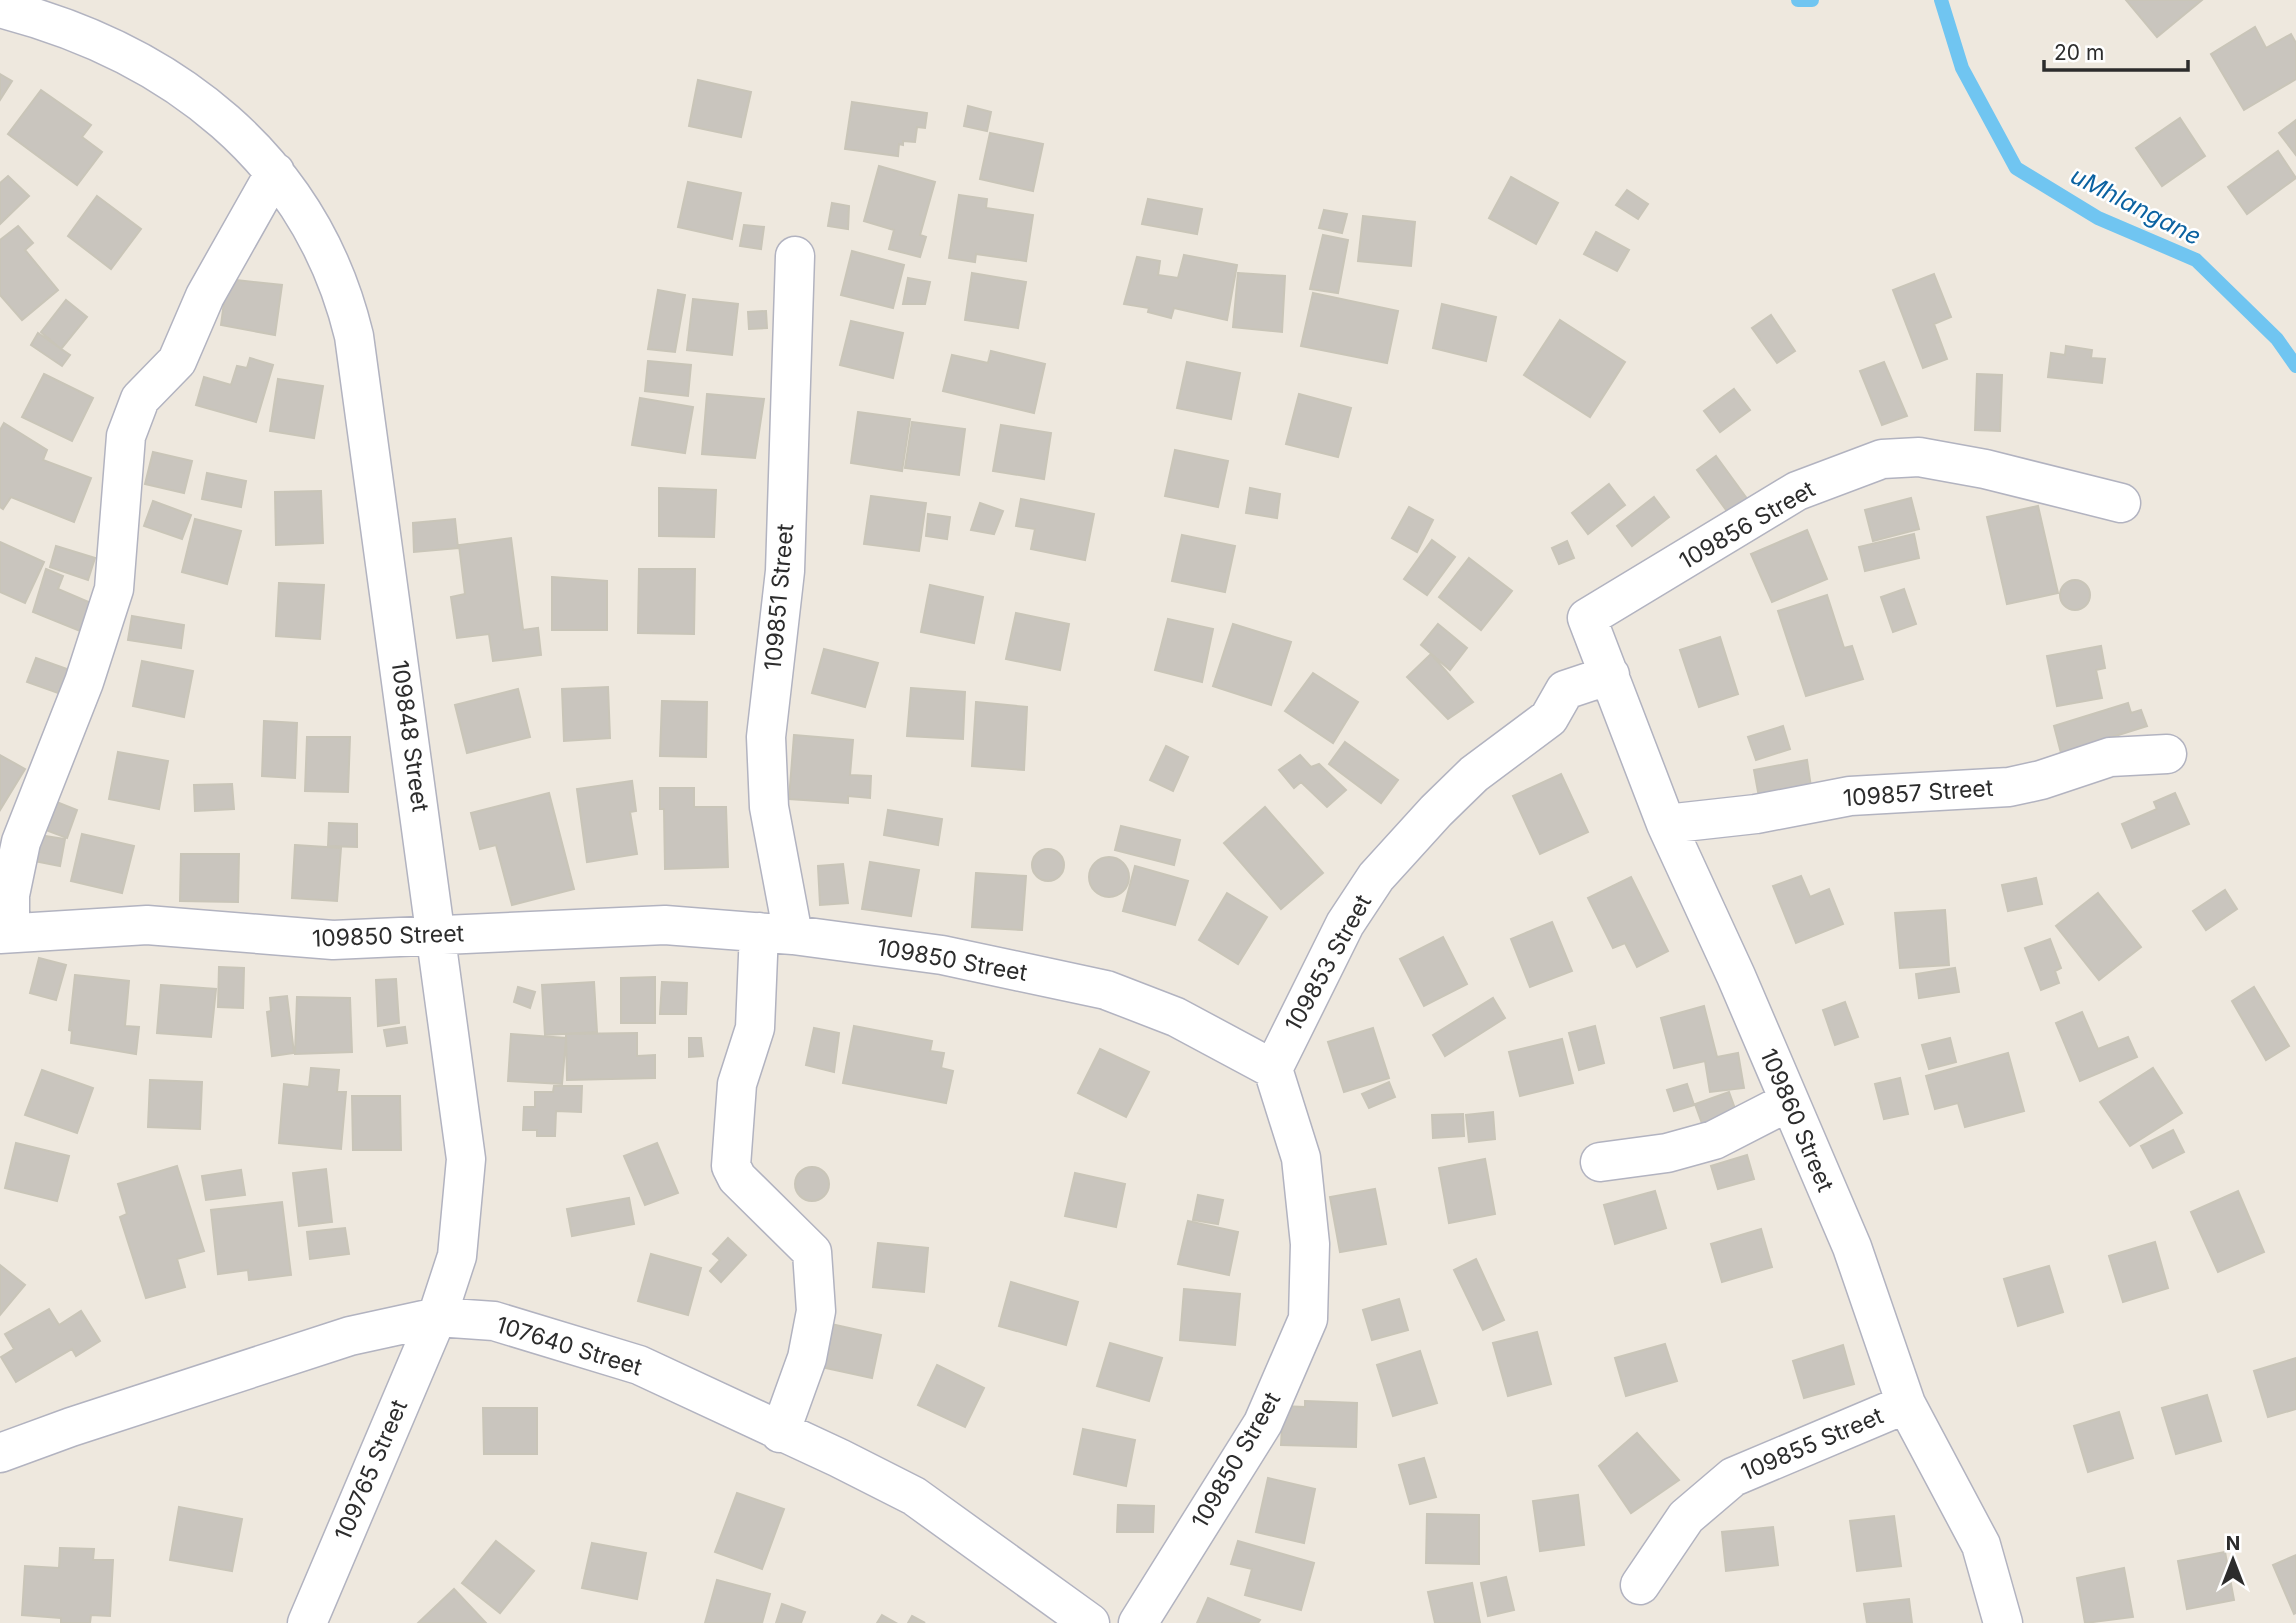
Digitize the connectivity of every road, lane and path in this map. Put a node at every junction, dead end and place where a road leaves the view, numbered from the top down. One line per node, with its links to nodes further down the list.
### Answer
1 (0, 8): 2 (street, 109848 Street)
2 (275, 172): 9 (street); 10 (street, 109848 Street)
3 (795, 256): 11 (street, 109851 Street)
4 (2120, 503): 5 (street, 109856 Street)
5 (1587, 618): 6 (street, 109860 Street)
6 (1610, 674): 8 (street, 109860 Street); 12 (street, 109853 Street)
7 (2167, 754): 8 (street, 109857 Street)
8 (1666, 824): 13 (street, 109860 Street)
9 (5, 933): 10 (street, 109850 Street)
10 (437, 934): 11 (street, 109850 Street); 15 (street, 109848 Street)
11 (776, 934): 12 (street, 109850 Street); 17 (street, 109851 Street)
12 (1273, 1069): 22 (street, 109850 Street)
13 (1788, 1102): 14 (street); 16 (street, 109860 Street)
14 (1600, 1162)
15 (437, 1317): 17 (street, 107640 Street); 18 (street, 107640 Street); 20 (street, 109765 Street)
16 (1906, 1404): 19 (street, 109855 Street); 23 (street, 109860 Street)
17 (780, 1433): 21 (street, 107640 Street)
18 (0, 1453)
19 (1640, 1585)
20 (307, 1623)
21 (1090, 1623)
22 (1138, 1623)
23 (2003, 1623)

